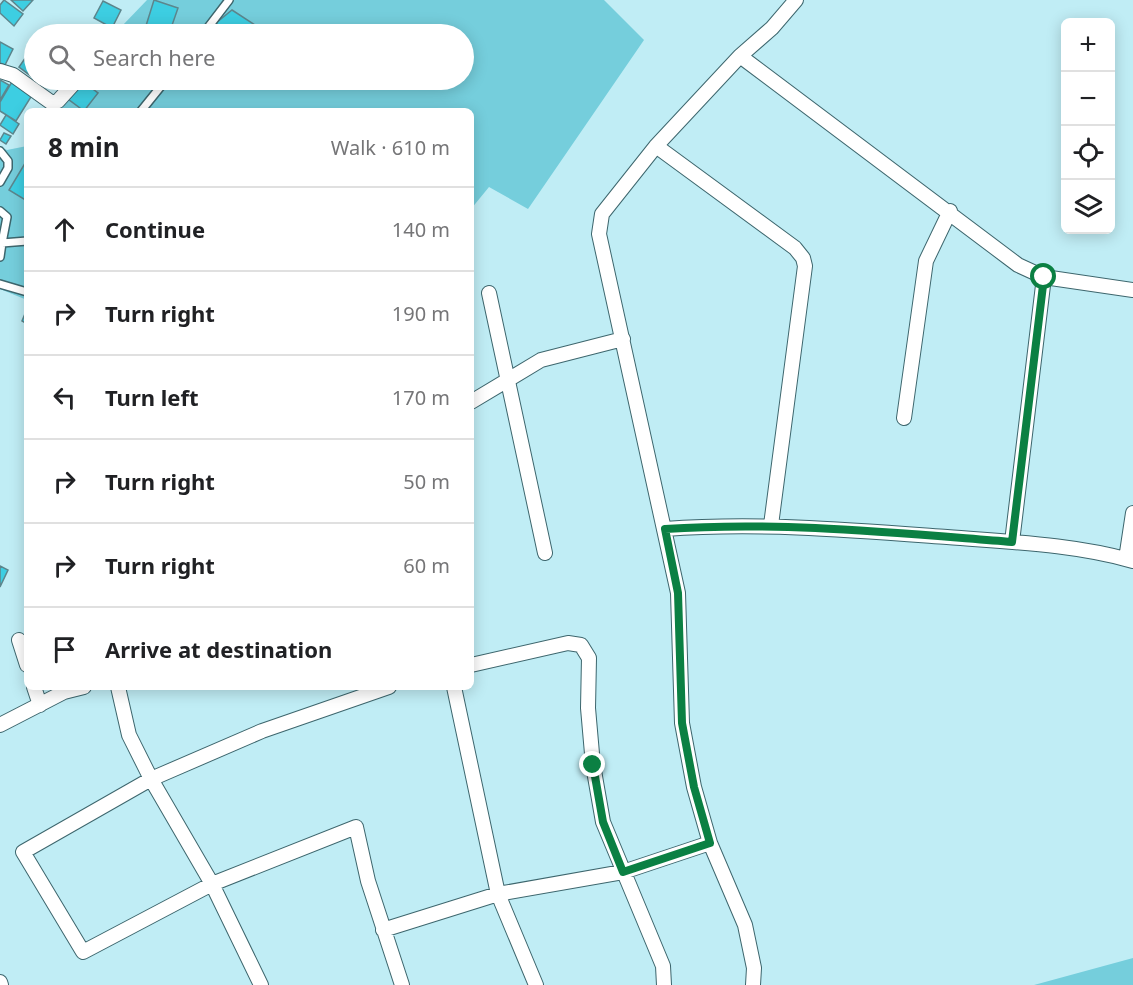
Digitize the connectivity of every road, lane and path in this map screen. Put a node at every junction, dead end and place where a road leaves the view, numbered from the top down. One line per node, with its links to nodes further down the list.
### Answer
1 (229, 0): 3 (lane)
2 (796, 0): 4 (street)
3 (210, 24)
4 (740, 56): 11 (street); 15 (street)
5 (0, 71): 6 (street)
6 (24, 83)
7 (34, 90): 8 (street)
8 (68, 90)
9 (158, 90): 10 (lane)
10 (143, 108)
11 (656, 146): 24 (street); 29 (street)
12 (0, 151): 13 (lane)
13 (0, 182)
14 (0, 211): 17 (lane)
15 (950, 211): 19 (street); 27 (street)
16 (24, 241): 17 (lane)
17 (2, 243): 18 (lane)
18 (0, 256)
19 (1044, 277): 21 (street); 31 (street)
20 (0, 284): 22 (lane)
21 (1133, 290)
22 (24, 291)
23 (489, 294): 25 (street)
24 (623, 339): 25 (street); 30 (street)
25 (507, 381): 26 (street); 32 (street)
26 (474, 400)
27 (904, 418)
28 (1133, 513): 33 (street)
29 (771, 525): 30 (street); 31 (street)
30 (665, 529): 45 (street)
31 (1012, 542): 33 (street)
32 (545, 553)
33 (1130, 560)
34 (19, 640): 35 (street)
35 (24, 656)
36 (474, 664): 46 (street)
37 (35, 690): 42 (street)
38 (72, 690): 42 (street)
39 (119, 690): 44 (street)
40 (380, 690): 44 (street)
41 (455, 690): 48 (street)
42 (40, 705): 43 (street)
43 (0, 725)
44 (151, 779): 47 (street); 47 (street)
45 (710, 843): 46 (street); 54 (street)
46 (623, 872): 48 (street); 53 (street)
47 (212, 884): 49 (street); 50 (street)
48 (498, 894): 49 (street); 52 (street)
49 (383, 930): 51 (street)
50 (261, 985)
51 (402, 985)
52 (536, 985)
53 (664, 985)
54 (753, 985)

